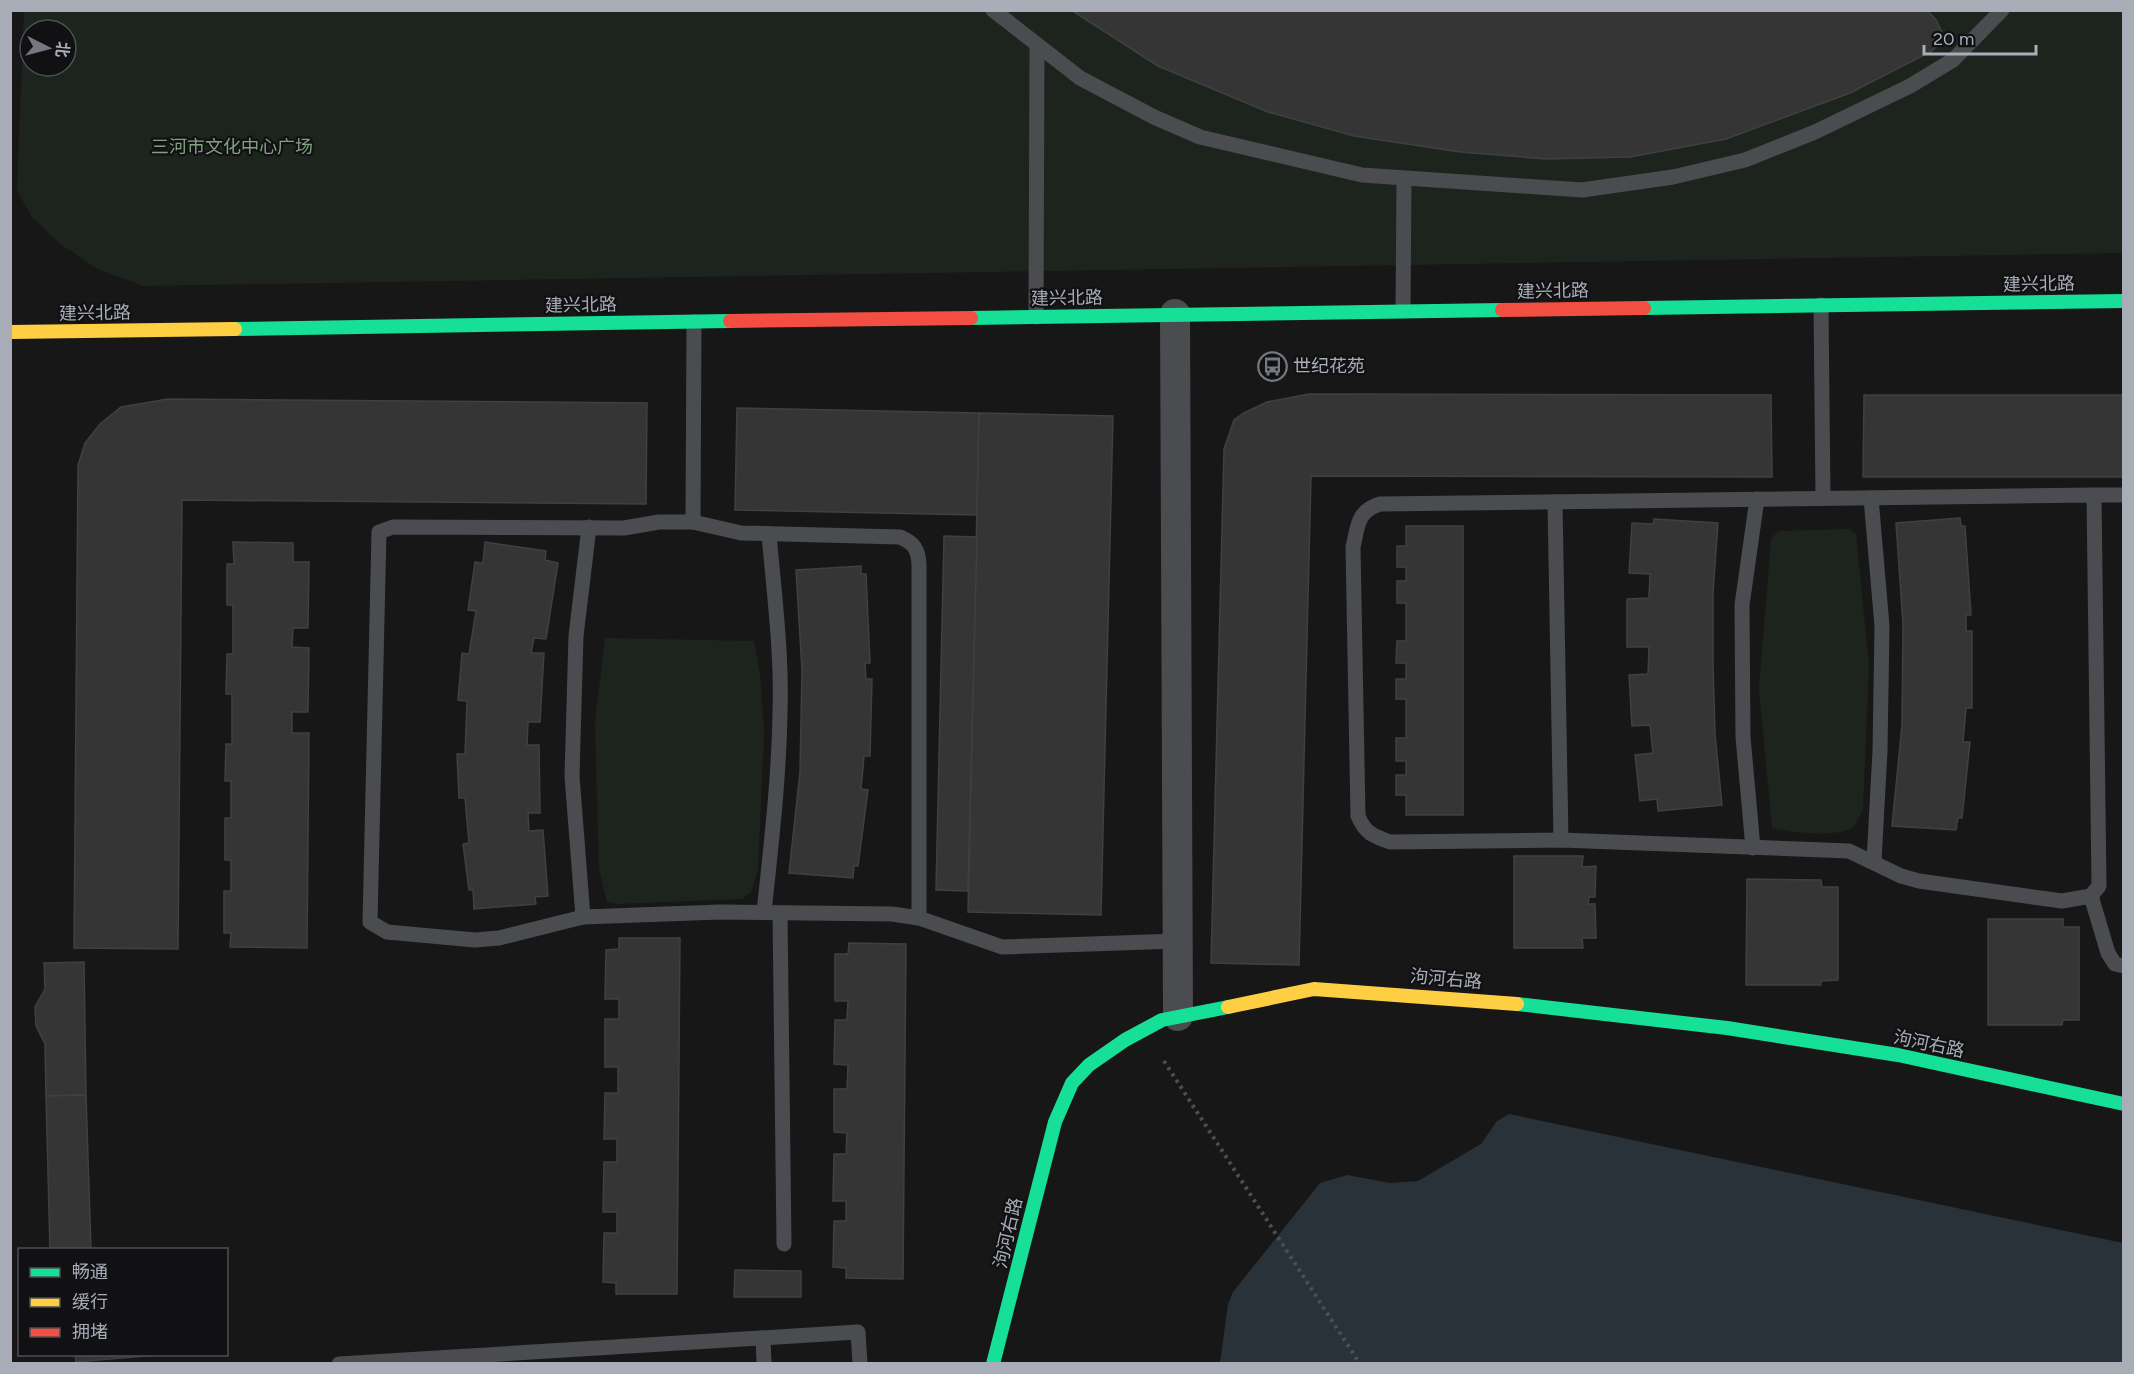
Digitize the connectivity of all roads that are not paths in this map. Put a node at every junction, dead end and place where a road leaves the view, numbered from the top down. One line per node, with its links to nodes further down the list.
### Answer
1 (993, 10): 3 (lane)
2 (2002, 10): 4 (lane)
3 (1037, 45): 4 (lane); 9 (lane)
4 (1404, 179): 7 (lane)
5 (2124, 301): 6 (street, 建兴北路)
6 (1821, 305): 7 (street, 建兴北路); 14 (lane)
7 (1403, 311): 8 (street, 建兴北路)
8 (1175, 314): 9 (street, 建兴北路); 29 (street)
9 (1036, 317): 10 (street, 建兴北路)
10 (694, 321): 11 (street, 建兴北路); 18 (lane)
11 (10, 332)
12 (2094, 495): 13 (lane); 15 (lane); 24 (lane)
13 (2124, 495)
14 (1823, 498): 15 (lane); 16 (lane)
15 (1871, 498): 23 (lane)
16 (1757, 499): 17 (lane); 22 (lane)
17 (1555, 501): 21 (lane); 21 (lane)
18 (693, 522): 19 (lane); 20 (lane)
19 (589, 527): 27 (lane); 27 (lane)
20 (769, 534): 25 (lane); 28 (lane)
21 (1562, 840): 22 (lane)
22 (1753, 848): 23 (lane)
23 (1874, 861): 24 (lane)
24 (2091, 896): 30 (lane)
25 (764, 912): 26 (lane); 27 (lane)
26 (780, 913): 28 (lane); 33 (lane)
27 (583, 917)
28 (919, 918): 29 (lane)
29 (1178, 941): 31 (street)
30 (2124, 966)
31 (1178, 1016): 32 (street, 泃河右路); 39 (street, 泃河右路)
32 (2124, 1104)
33 (784, 1244)
34 (763, 1338): 35 (lane); 37 (lane); 38 (lane)
35 (537, 1358): 36 (lane)
36 (339, 1364)
37 (764, 1364)
38 (860, 1364)
39 (993, 1364)

